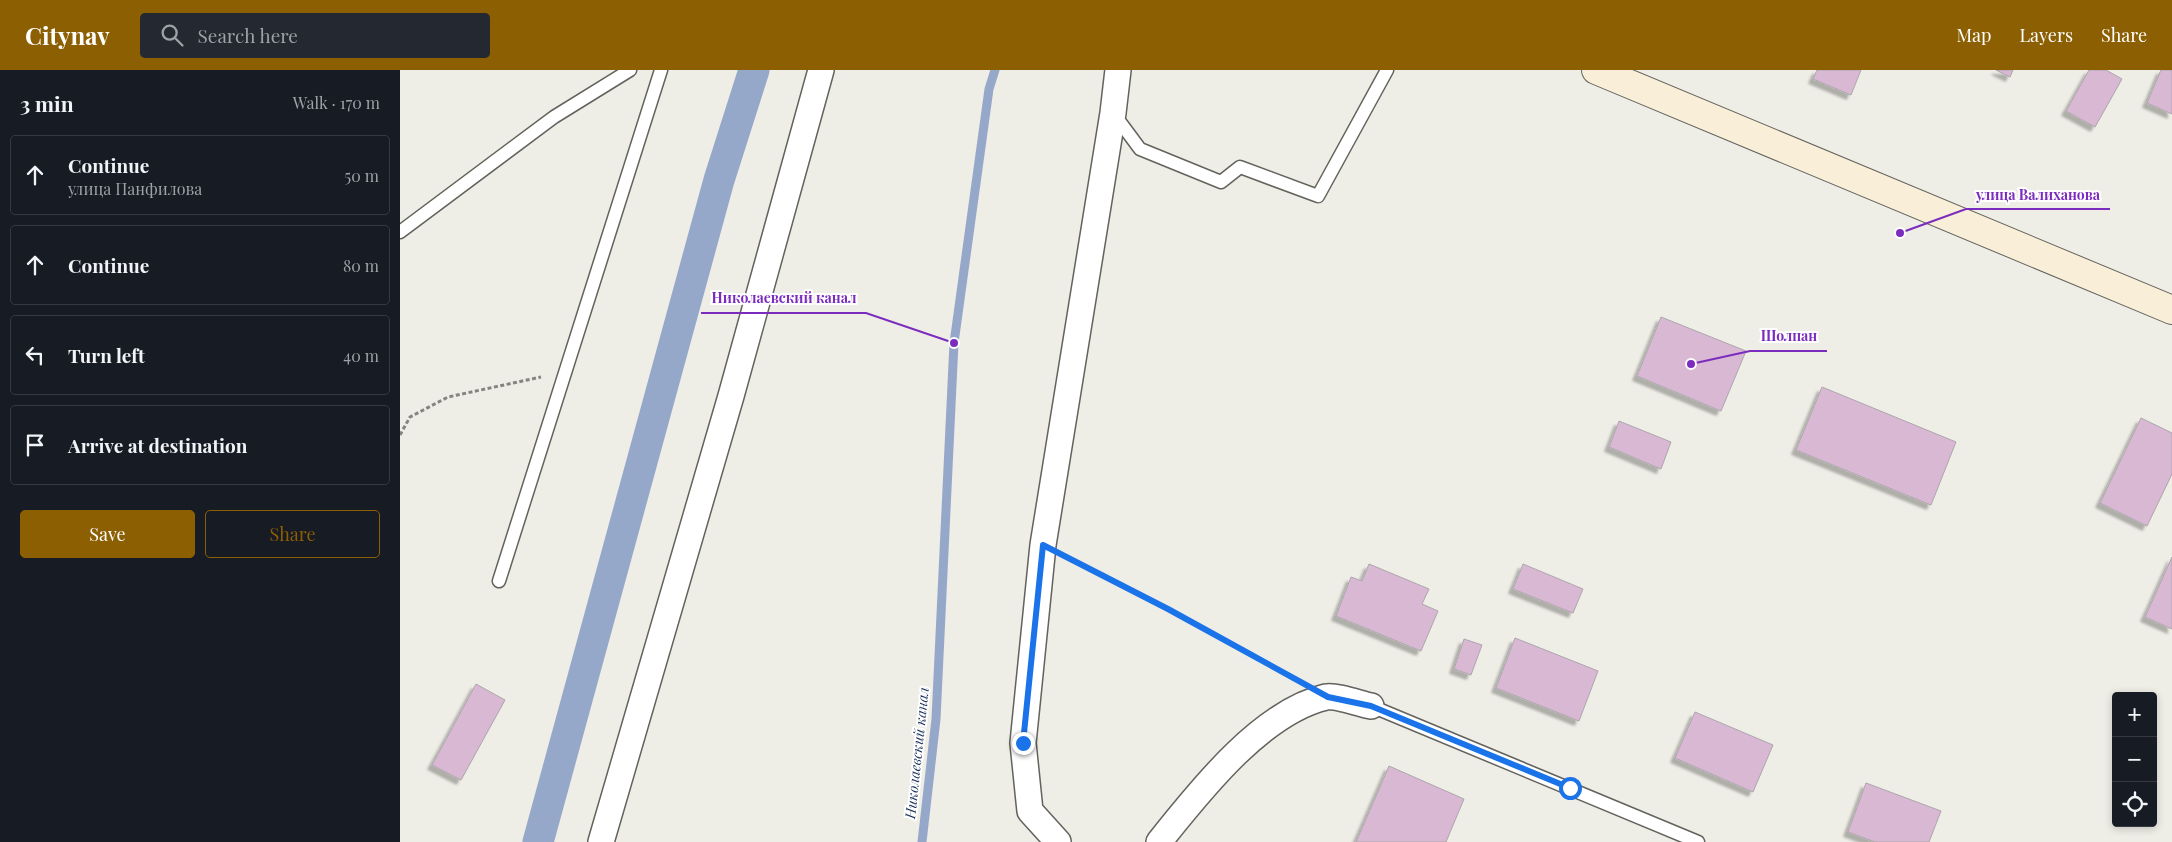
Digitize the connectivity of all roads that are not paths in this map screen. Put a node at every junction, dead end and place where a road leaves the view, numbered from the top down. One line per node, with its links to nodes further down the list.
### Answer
1 (630, 70): 8 (lane)
2 (661, 70): 10 (lane)
3 (821, 70): 12 (street)
4 (1118, 70): 7 (street)
5 (1387, 70): 7 (lane)
6 (1596, 70): 9 (main road)
7 (1113, 113): 13 (street)
8 (400, 232)
9 (2172, 310)
10 (499, 581)
11 (1371, 706): 14 (street); 15 (lane)
12 (602, 842)
13 (1058, 842)
14 (1158, 842)
15 (1698, 842)

